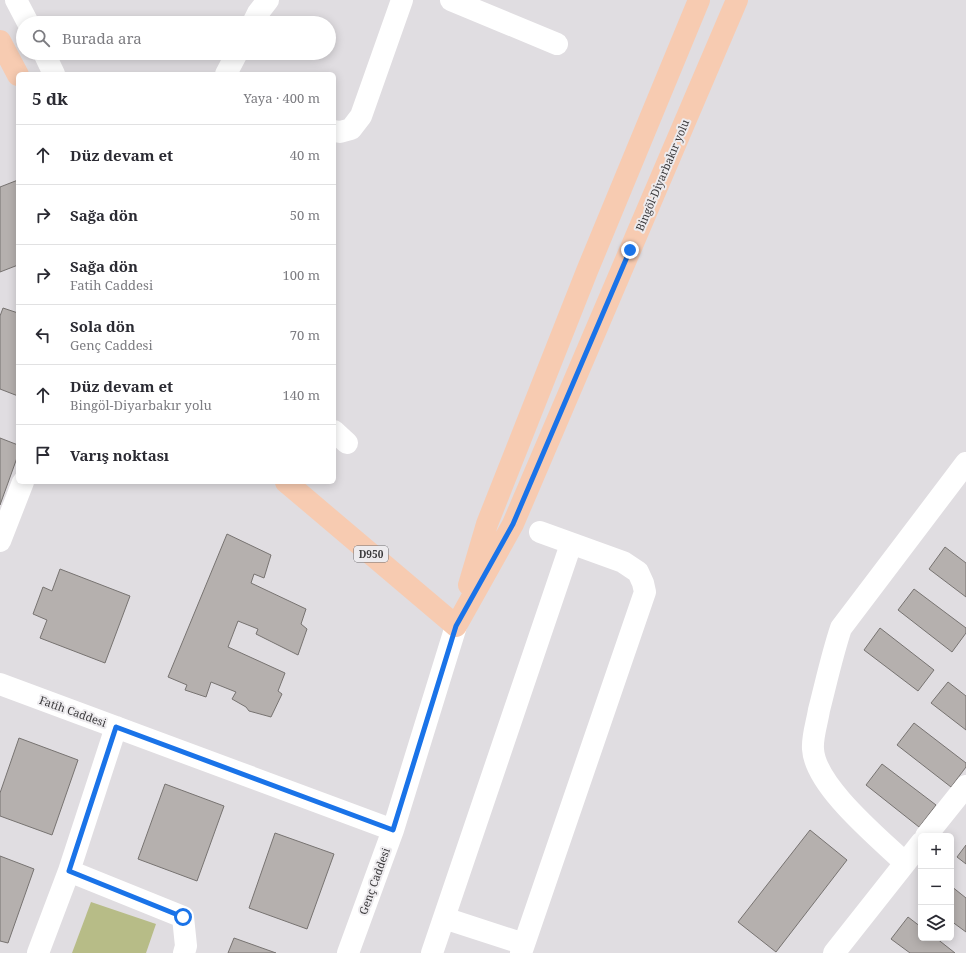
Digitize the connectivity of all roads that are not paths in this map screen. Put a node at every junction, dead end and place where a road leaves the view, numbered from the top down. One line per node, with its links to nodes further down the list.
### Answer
1 (16, 0): 7 (street)
2 (268, 0): 8 (street)
3 (402, 0): 16 (street)
4 (451, 0): 10 (street)
5 (699, 0): 23 (main road)
6 (737, 0): 23 (main road, Bingöl-Diyarbakır yolu)
7 (24, 16)
8 (256, 16)
9 (0, 41): 13 (main road)
10 (557, 44)
11 (47, 60): 14 (street)
12 (233, 60): 15 (street)
13 (16, 72)
14 (53, 72)
15 (227, 72)
16 (336, 131)
17 (966, 463): 30 (street)
18 (22, 484): 21 (street)
19 (288, 484): 23 (main road, D950)
20 (540, 532): 22 (street)
21 (0, 541)
22 (571, 544): 32 (street); 33 (street)
23 (456, 626): 27 (street, Genç Caddesi)
24 (0, 684): 25 (street, Fatih Caddesi)
25 (116, 727): 27 (street, Fatih Caddesi); 31 (street)
26 (966, 786): 28 (street)
27 (393, 830): 36 (street, Genç Caddesi)
28 (928, 833)
29 (918, 847): 30 (street)
30 (906, 862): 38 (street)
31 (69, 871): 34 (street); 35 (street)
32 (444, 918): 33 (street); 37 (street)
33 (522, 949)
34 (38, 953)
35 (184, 953)
36 (348, 953)
37 (432, 953)
38 (834, 953)

